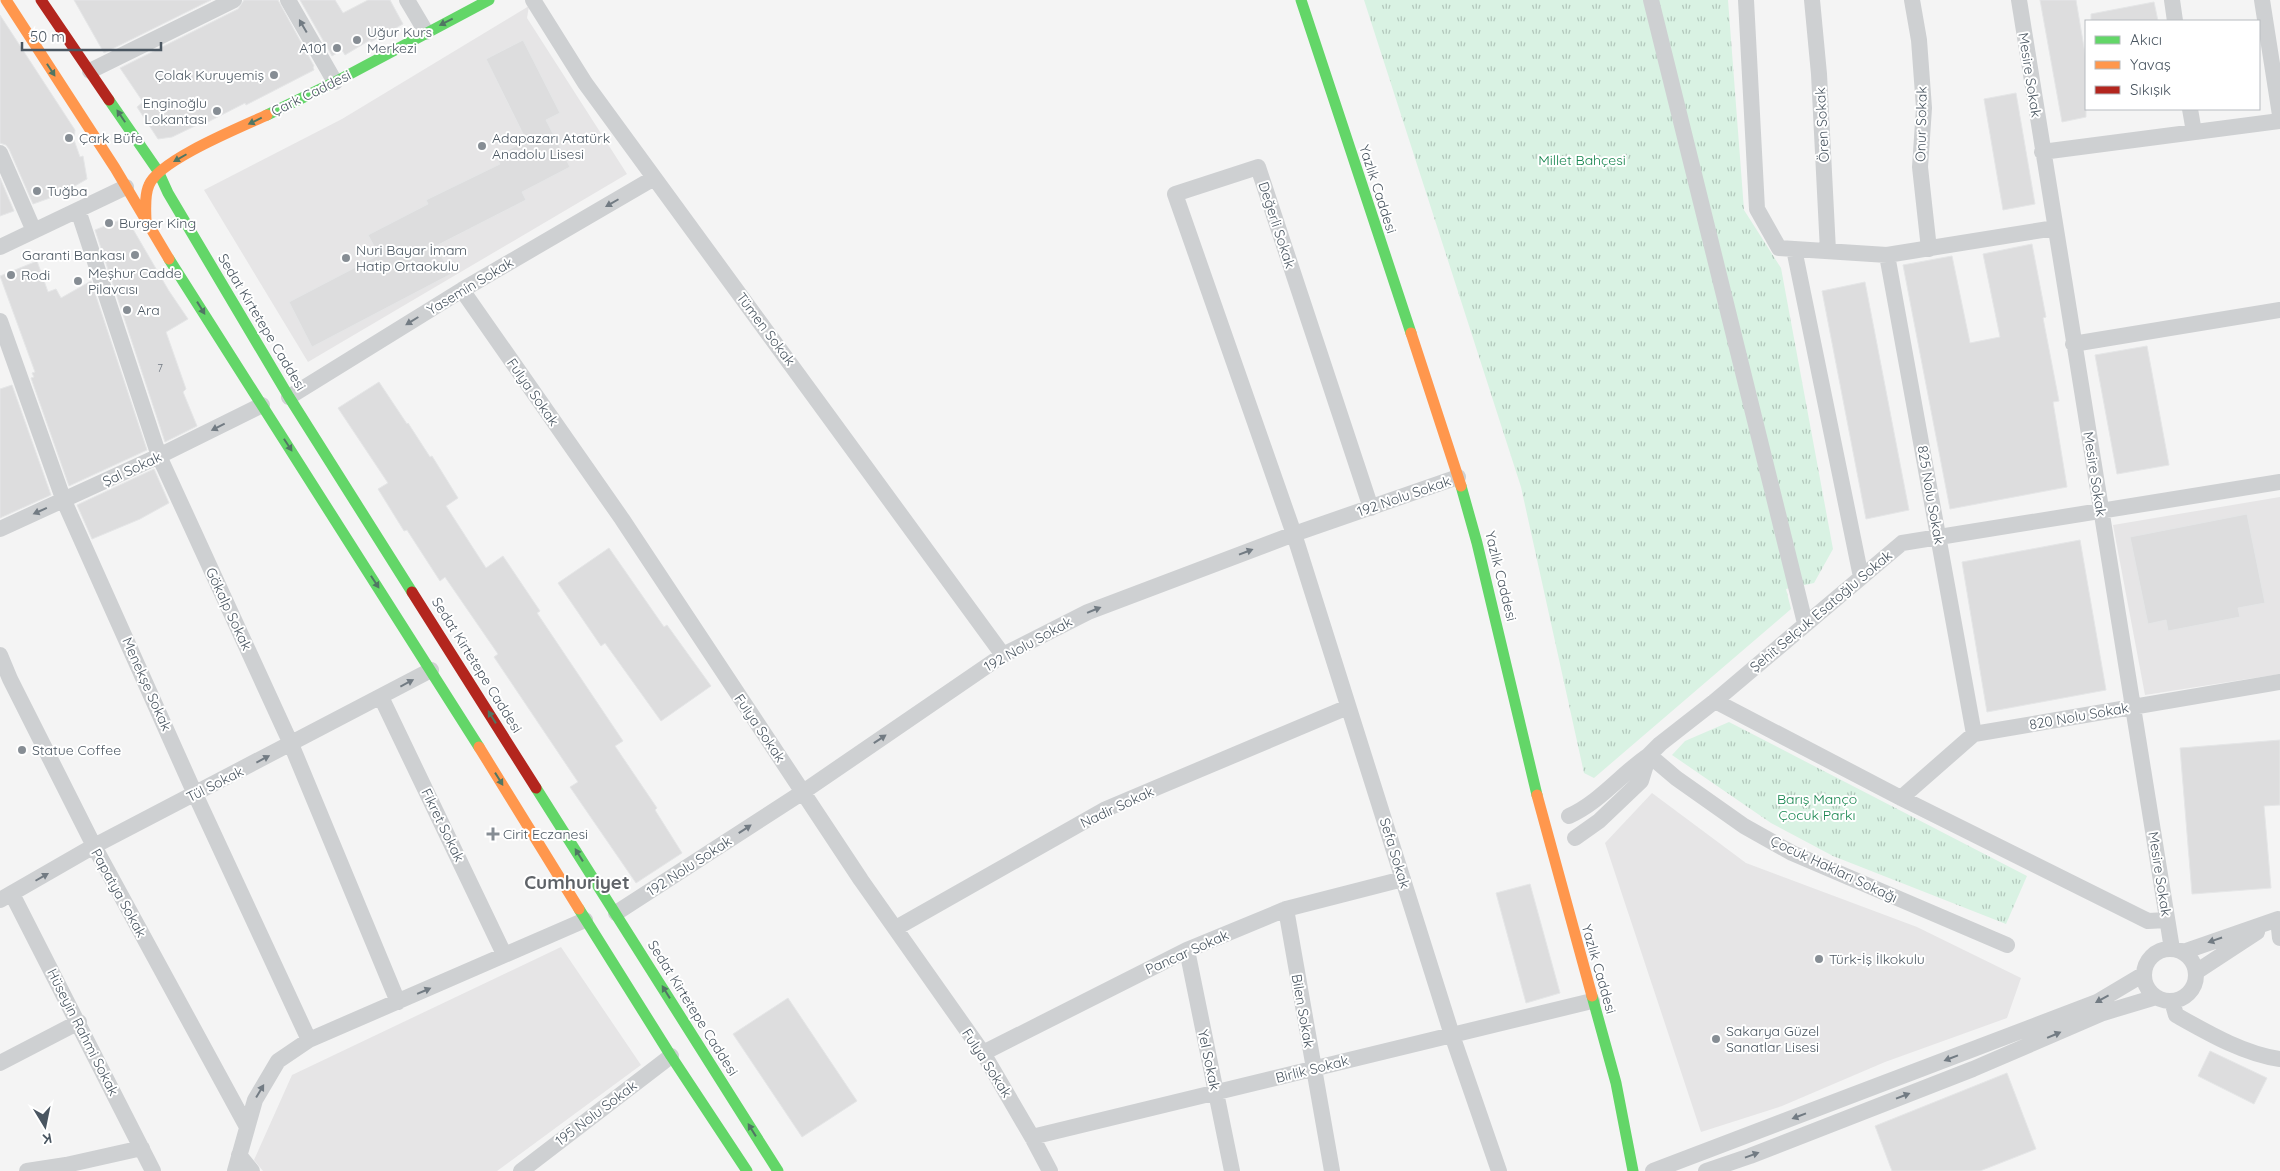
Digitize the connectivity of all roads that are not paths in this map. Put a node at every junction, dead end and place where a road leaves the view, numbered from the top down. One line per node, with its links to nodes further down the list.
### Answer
1 (6, 0): 28 (main road, one-way to 28)
2 (41, 0): 18 (main road, Sedat Kirtetepe Caddesi)
3 (234, 0): 18 (street)
4 (288, 0): 19 (street, one-way to 4)
5 (407, 0): 17 (street)
6 (489, 0): 17 (main road, Çark Caddesi, one-way to 17)
7 (533, 0): 27 (street, Tümen Sokak)
8 (1300, 0): 45 (main road, Yazlık Caddesi)
9 (1652, 0): 54 (street)
10 (1746, 0): 34 (street)
11 (1812, 0): 36 (street, Ören Sokak)
12 (1912, 0): 35 (street, Onur Sokak)
13 (2019, 0): 24 (street, Mesire Sokak)
14 (2172, 0): 16 (street)
15 (2262, 0): 21 (street)
16 (2175, 20)
17 (426, 32): 19 (main road, Çark Caddesi)
18 (90, 71): 26 (main road, Sedat Kirtetepe Caddesi, one-way to 18)
19 (335, 82): 26 (main road, Çark Caddesi, one-way to 26)
20 (2190, 110): 23 (street)
21 (2280, 115)
22 (2280, 121): 23 (street)
23 (2194, 132): 24 (street)
24 (2042, 152): 31 (street, Mesire Sokak)
25 (0, 153): 32 (street)
26 (158, 171): 30 (main road); 42 (main road, Sedat Kirtetepe Caddesi)
27 (654, 178): 38 (street, Yasemin Sokak, one-way to 38); 56 (street, Tümen Sokak)
28 (126, 187): 29 (street); 30 (main road)
29 (78, 210): 32 (street); 44 (street, Gökalp Sokak)
30 (146, 222): 43 (main road, one-way to 43)
31 (2054, 228): 35 (street); 41 (street, Mesire Sokak)
32 (34, 230): 33 (street)
33 (0, 247)
34 (1794, 249): 36 (street); 53 (street)
35 (1929, 249): 37 (street)
36 (1828, 251): 37 (street)
37 (1887, 255): 52 (street, 825 Nolu Sokak)
38 (462, 290): 42 (street, Yasemin Sokak, one-way to 42); 66 (street, Fulya Sokak)
39 (2280, 310): 41 (street)
40 (0, 321): 47 (street, Menekşe Sokak)
41 (2073, 344): 49 (street, Mesire Sokak)
42 (289, 397): 75 (main road, Sedat Kirtetepe Caddesi, one-way to 42)
43 (262, 405): 44 (street, Şal Sokak, one-way to 44); 57 (main road, one-way to 57)
44 (157, 450): 47 (street, Şal Sokak); 64 (street, Gökalp Sokak)
45 (1458, 477): 48 (street, 192 Nolu Sokak); 88 (main road, Yazlık Caddesi)
46 (2280, 482): 49 (street, Şehit Selçuk Esatoğlu Sokak)
47 (64, 501): 50 (street, Şal Sokak, one-way to 50); 67 (street, Menekşe Sokak)
48 (1371, 508): 51 (street, 192 Nolu Sokak); 51 (street, Değerli Sokak)
49 (2100, 510): 52 (street, Şehit Selçuk Esatoğlu Sokak); 62 (street, Mesire Sokak)
50 (0, 529)
51 (1294, 534): 56 (street, 192 Nolu Sokak, one-way to 51); 61 (street, Sefa Sokak)
52 (1938, 537): 53 (street, Şehit Selçuk Esatoğlu Sokak); 63 (street, 825 Nolu Sokak)
53 (1861, 577): 54 (street, Şehit Selçuk Esatoğlu Sokak)
54 (1806, 623): 60 (street, Şehit Selçuk Esatoğlu Sokak)
55 (0, 655): 71 (street, Papatya Sokak)
56 (1003, 655): 66 (street, 192 Nolu Sokak, one-way to 56)
57 (431, 670): 59 (street, Tül Sokak, one-way to 57); 77 (main road, one-way to 77)
58 (2280, 682): 62 (street, 820 Nolu Sokak)
59 (381, 697): 64 (street, Tül Sokak); 84 (street, Fikret Sokak)
60 (1715, 701): 65 (street, Şehit Selçuk Esatoğlu Sokak); 68 (street)
61 (1348, 707): 72 (street, Sefa Sokak); 79 (street, Nadir Sokak)
62 (2132, 707): 63 (street, 820 Nolu Sokak); 78 (street, Mesire Sokak)
63 (1974, 734): 68 (street)
64 (290, 744): 67 (street, Tül Sokak, one-way to 64); 90 (street, Gökalp Sokak)
65 (1649, 755): 69 (street); 70 (street, Şehit Selçuk Esatoğlu Sokak); 81 (street, Çocuk Hakları Sokağı)
66 (803, 792): 75 (street, 192 Nolu Sokak, one-way to 66); 79 (street, Fulya Sokak)
67 (195, 794): 71 (street, Tül Sokak); 93 (street, Menekşe Sokak)
68 (1901, 798): 78 (street)
69 (1569, 816)
70 (1575, 838)
71 (94, 846): 73 (street, Tül Sokak, one-way to 71); 100 (street, Papatya Sokak)
72 (1403, 880): 74 (street, Pancar Sokak); 92 (street, Sefa Sokak)
73 (6, 897): 91 (street, Hüseyin Rahmi Sokak)
74 (1286, 910): 82 (street, Pancar Sokak); 98 (street, Bilen Sokak)
75 (616, 913): 111 (main road, Sedat Kirtetepe Caddesi, one-way to 75)
76 (2279, 919): 80 (street); 83 (street, one-way to 83); 85 (street)
77 (585, 920): 84 (street); 95 (main road)
78 (2167, 920): 83 (street, Mesire Sokak)
79 (896, 928): 94 (street, Fulya Sokak)
80 (2280, 938)
81 (2007, 945)
82 (1187, 950): 94 (street, Pancar Sokak); 99 (street, Yel Sokak)
83 (2177, 950): 85 (street); 86 (street)
84 (504, 954): 90 (street, one-way to 84)
85 (2196, 972): 89 (street)
86 (2144, 974): 87 (street); 117 (street, one-way to 117)
87 (2156, 997): 89 (street); 118 (street, one-way to 87)
88 (1592, 1001): 92 (street, Birlik Sokak); 116 (main road, Yazlık Caddesi)
89 (2172, 1001): 96 (street)
90 (398, 1002): 93 (street)
91 (79, 1022): 97 (street); 102 (street, Hüseyin Rahmi Sokak)
92 (1452, 1035): 98 (street, Birlik Sokak); 115 (street, Sefa Sokak)
93 (309, 1040): 100 (street, one-way to 93)
94 (983, 1052): 101 (street, Fulya Sokak)
95 (671, 1056): 105 (main road); 110 (street, 195 Nolu Sokak)
96 (2280, 1059)
97 (0, 1063)
98 (1313, 1069): 99 (street, Birlik Sokak); 114 (street, Bilen Sokak)
99 (1216, 1092): 101 (street, Birlik Sokak); 113 (street, Yel Sokak)
100 (247, 1127): 103 (street)
101 (1032, 1136): 112 (street, Fulya Sokak)
102 (142, 1148): 104 (street); 107 (street, Hüseyin Rahmi Sokak)
103 (240, 1155): 108 (street); 109 (street)
104 (66, 1168): 106 (street)
105 (743, 1169)
106 (27, 1171)
107 (153, 1171)
108 (235, 1171)
109 (252, 1171)
110 (521, 1171)
111 (778, 1171)
112 (1050, 1171)
113 (1232, 1171)
114 (1332, 1171)
115 (1499, 1171)
116 (1633, 1171)
117 (1653, 1171)
118 (1706, 1171)

